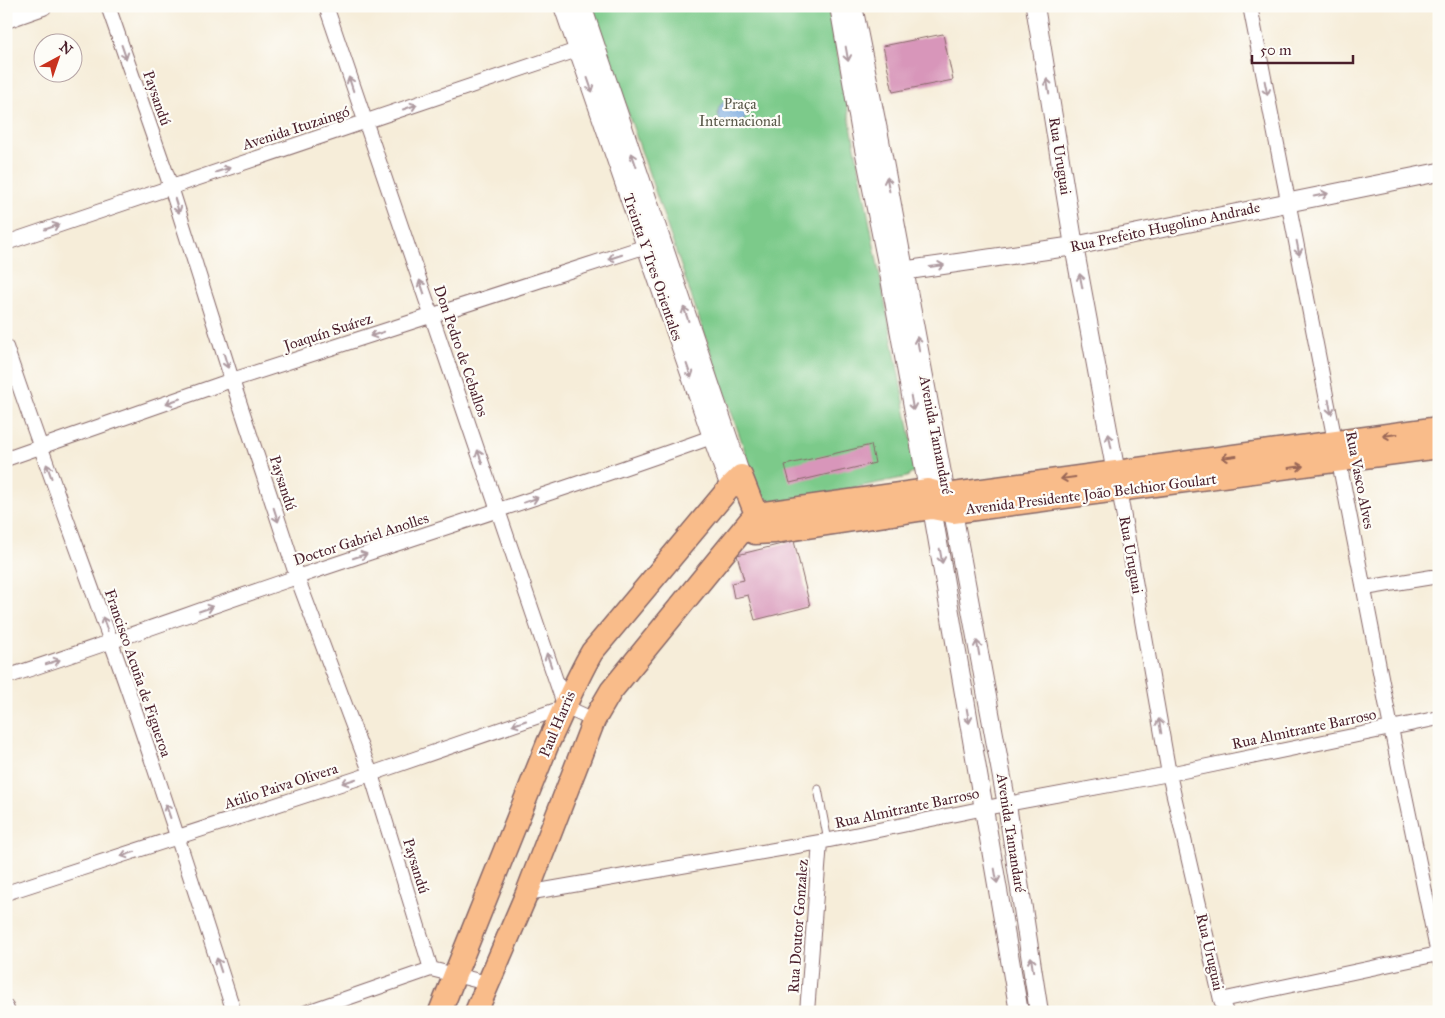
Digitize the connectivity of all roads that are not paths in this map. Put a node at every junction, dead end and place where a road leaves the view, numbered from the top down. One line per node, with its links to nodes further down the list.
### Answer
1 (43, 6): 9 (street)
2 (108, 6): 14 (street, Paysandú, one-way to 14)
3 (326, 6): 12 (street, Don Pedro de Ceballos, one-way to 3)
4 (562, 6): 11 (street, Treinta Y Tres Orientales)
5 (582, 6): 10 (street, Treinta Y Tres Orientales)
6 (1035, 6): 18 (street, Rua Uruguai, one-way to 6)
7 (1250, 6): 15 (street, Rua Vasco Alves, one-way to 15)
8 (845, 7): 19 (street, Avenida Tamandaré)
9 (6, 18)
10 (595, 44): 11 (street, Avenida Ituzaingó); 17 (street, Treinta Y Tres Orientales, one-way to 10)
11 (578, 50): 12 (street, Avenida Ituzaingó, one-way to 11); 17 (street, Treinta Y Tres Orientales, one-way to 17)
12 (364, 123): 14 (street, Avenida Ituzaingó, one-way to 12); 20 (street, Don Pedro de Ceballos, one-way to 12)
13 (1439, 172): 15 (street, Rua Prefeito Hugolino Andrade, one-way to 13)
14 (171, 187): 16 (street, Avenida Ituzaingó, one-way to 14); 22 (street, Paysandú, one-way to 22)
15 (1288, 202): 18 (street, Rua Prefeito Hugolino Andrade); 27 (street, Rua Vasco Alves, one-way to 27)
16 (6, 242)
17 (654, 244): 20 (street, Joaquín Suárez, one-way to 20); 24 (street, Treinta Y Tres Orientales)
18 (1074, 246): 19 (street, Rua Prefeito Hugolino Andrade, one-way to 18); 29 (street, Rua Uruguai, one-way to 18)
19 (897, 272): 31 (street, Avenida Tamandaré)
20 (432, 316): 22 (street, Joaquín Suárez, one-way to 22); 32 (street, Don Pedro de Ceballos, one-way to 20)
21 (6, 346): 26 (street, Francisco Acuña de Figueroa)
22 (232, 380): 26 (street, Joaquín Suárez, one-way to 26); 34 (street, Paysandú, one-way to 34)
23 (1439, 428): 27 (highway, Avenida Presidente João Belchior Goulart, one-way to 27)
24 (719, 435): 30 (street, Treinta Y Tres Orientales); 32 (street, Doctor Gabriel Anolles, one-way to 24)
25 (1439, 447): 27 (highway, Avenida Presidente João Belchior Goulart)
26 (40, 448): 28 (street, Joaquín Suárez); 37 (street, Francisco Acuña de Figueroa, one-way to 26)
27 (1338, 452): 29 (highway, Avenida Presidente João Belchior Goulart); 36 (street, Rua Vasco Alves)
28 (6, 459)
29 (1118, 480): 31 (highway, Avenida Presidente João Belchior Goulart); 44 (street, Rua Uruguai, one-way to 29)
30 (736, 482): 33 (highway, Treinta Y Tres Orientales); 39 (highway, Paul Harris)
31 (940, 501): 33 (highway, Avenida Presidente João Belchior Goulart); 46 (street, Avenida Tamandaré, one-way to 31); 47 (street, Avenida Tamandaré, one-way to 47)
32 (498, 511): 34 (street, Doctor Gabriel Anolles, one-way to 32); 39 (street, Don Pedro de Ceballos, one-way to 32)
33 (750, 521): 41 (highway)
34 (297, 577): 37 (street, Doctor Gabriel Anolles, one-way to 34); 43 (street, Paysandú)
35 (1432, 577): 36 (street)
36 (1365, 588): 42 (street, Rua Vasco Alves)
37 (112, 642): 38 (street, Doctor Gabriel Anolles, one-way to 37); 48 (street, Francisco Acuña de Figueroa, one-way to 37)
38 (6, 677)
39 (565, 707): 41 (street); 43 (street, Atilio Paiva Olivera, one-way to 43); 55 (highway, Paul Harris)
40 (1439, 718): 42 (street, Rua Almitrante Barroso)
41 (594, 720): 52 (highway)
42 (1392, 728): 44 (street, Rua Almitrante Barroso); 50 (street, Rua Vasco Alves)
43 (370, 774): 48 (street, Atilio Paiva Olivera, one-way to 48); 54 (street, Paysandú)
44 (1169, 774): 46 (street, Rua Almitrante Barroso); 57 (street, Rua Uruguai)
45 (818, 789): 49 (lane)
46 (1007, 805): 47 (street, Rua Almitrante Barroso); 66 (street, Avenida Tamandaré, one-way to 46)
47 (984, 808): 49 (street, Rua Almitrante Barroso); 65 (street, Avenida Tamandaré, one-way to 65)
48 (178, 838): 51 (street, Atilio Paiva Olivera, one-way to 51); 60 (street, Francisco Acuña de Figueroa, one-way to 48)
49 (824, 842): 52 (street, Rua Almitrante Barroso); 64 (street, Rua Doutor Gonzalez)
50 (1432, 892): 53 (street, Rua Vasco Alves)
51 (6, 893)
52 (527, 893): 56 (highway)
53 (1438, 957): 57 (street)
54 (431, 969): 55 (street); 61 (street)
55 (455, 975): 56 (street); 62 (highway, Paul Harris)
56 (488, 983): 63 (highway)
57 (1224, 1006)
58 (6, 1007): 59 (street)
59 (8, 1012)
60 (234, 1012)
61 (307, 1012)
62 (440, 1012)
63 (476, 1012)
64 (807, 1012)
65 (1019, 1012)
66 (1039, 1012)

